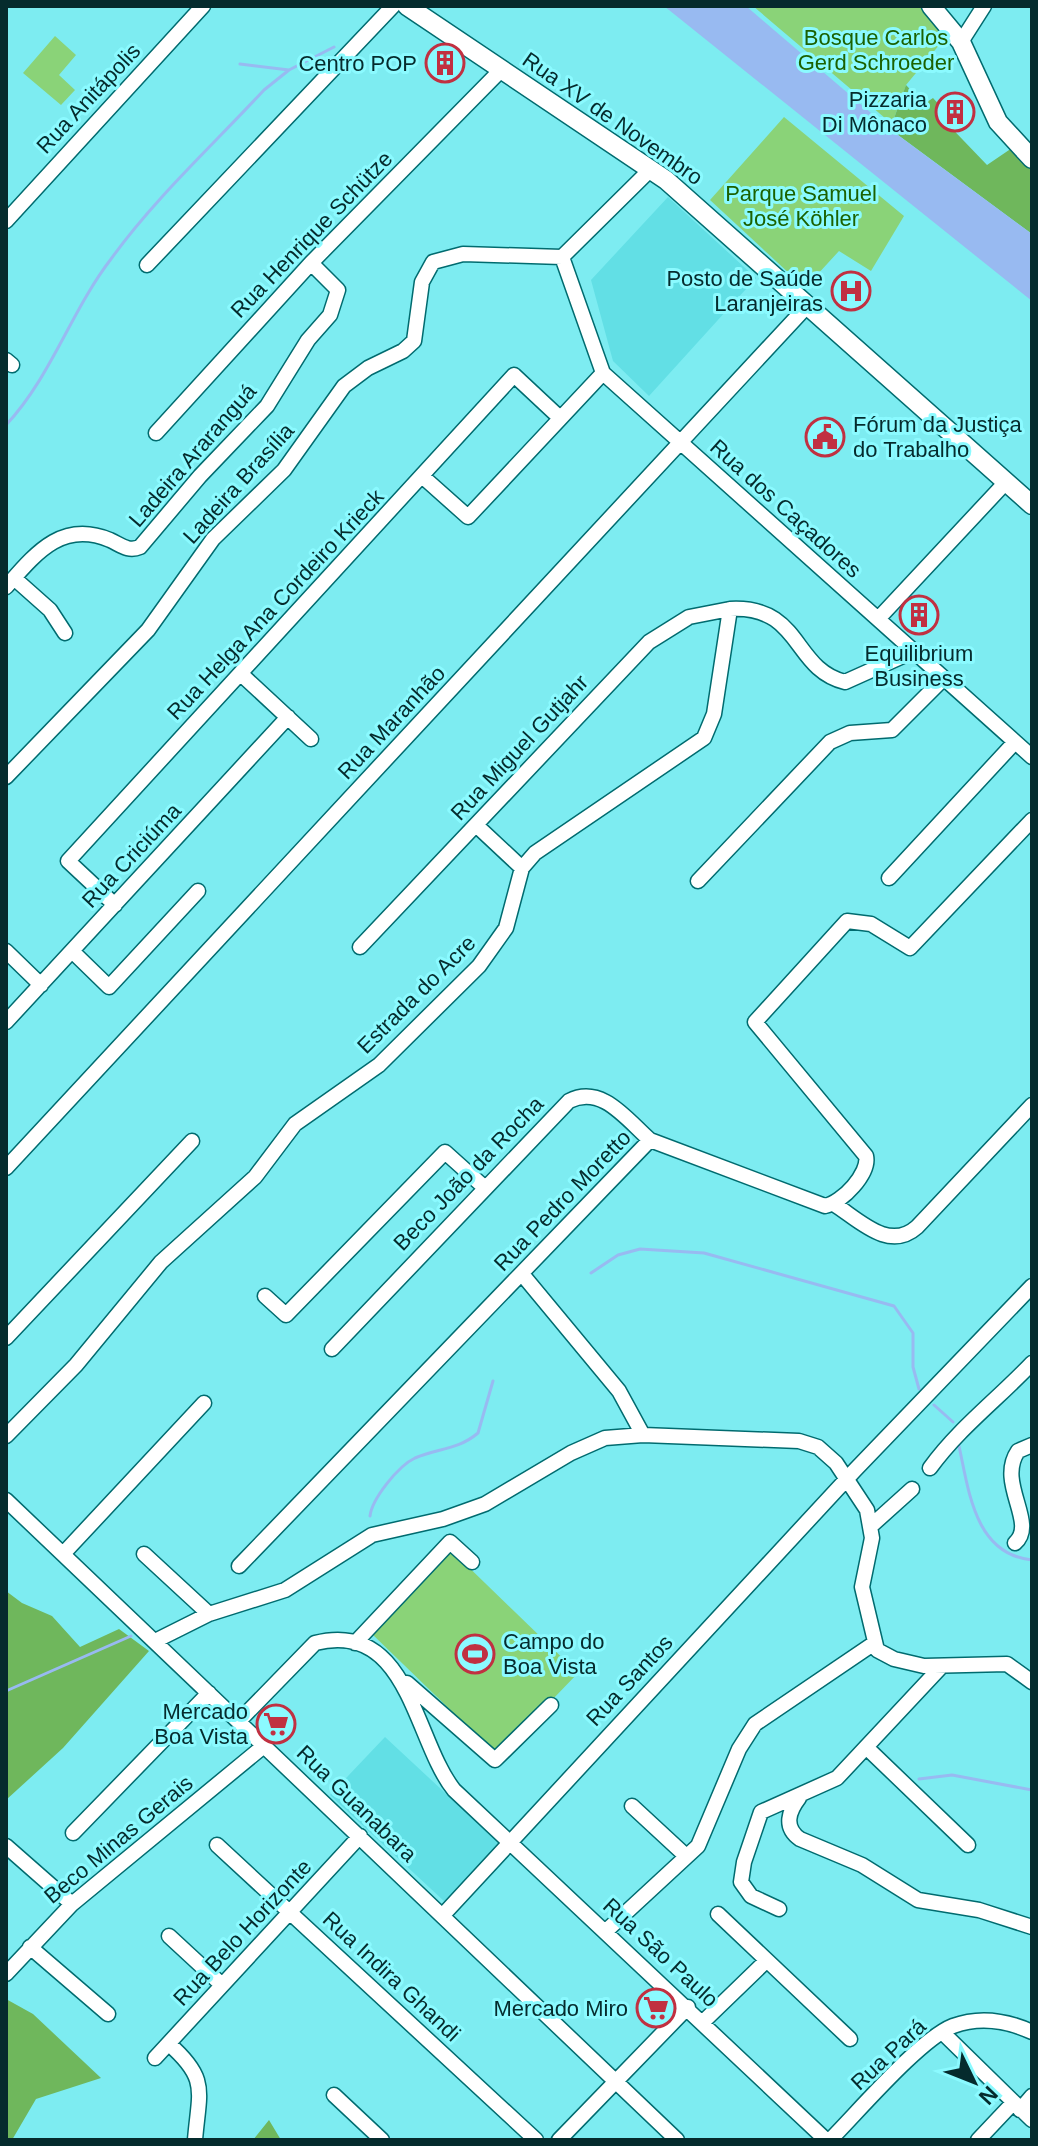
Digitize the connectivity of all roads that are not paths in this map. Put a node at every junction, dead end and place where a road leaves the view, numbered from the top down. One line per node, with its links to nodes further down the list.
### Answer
1 (203, 6): 10 (street, Rua Anitápolis)
2 (393, 6): 13 (street)
3 (407, 6): 7 (main road, Rua XV de Novembro)
4 (931, 6): 6 (main road)
5 (984, 6): 6 (street)
6 (961, 42): 8 (main road)
7 (502, 69): 9 (main road, Rua XV de Novembro); 12 (street, Rua Henrique Schütze)
8 (1032, 159)
9 (651, 169): 11 (street); 14 (main road, Rua XV de Novembro)
10 (6, 221)
11 (562, 257): 15 (street, Rua dos Caçadores); 33 (street, Ladeira Brasília)
12 (311, 263): 17 (street, Rua Henrique Schütze); 22 (street, Ladeira Araranguá)
13 (147, 265)
14 (808, 305): 18 (street, Rua Maranhão); 20 (main road, Rua XV de Novembro)
15 (603, 373): 16 (street); 18 (street, Rua dos Caçadores)
16 (560, 418): 19 (street); 19 (street, Rua Helga Ana Cordeiro Krieck)
17 (156, 433)
18 (680, 442): 24 (street, Rua dos Caçadores); 49 (street, Rua Maranhão)
19 (422, 476): 27 (street, Rua Helga Ana Cordeiro Krieck)
20 (1006, 482): 21 (main road, Rua XV de Novembro); 24 (street)
21 (1032, 505)
22 (10, 582): 25 (street)
23 (730, 609): 26 (street); 35 (street, Rua Miguel Gutjahr); 36 (street)
24 (878, 619): 26 (street, Rua dos Caçadores)
25 (65, 633)
26 (914, 651): 28 (street, Rua dos Caçadores)
27 (241, 674): 29 (street); 40 (street, Rua Helga Ana Cordeiro Krieck)
28 (944, 678): 31 (street, Rua dos Caçadores); 38 (street)
29 (288, 717): 30 (street); 40 (street, Rua Criciúma)
30 (311, 739)
31 (1015, 742): 32 (street, Rua dos Caçadores); 37 (street)
32 (1032, 757)
33 (6, 777)
34 (1032, 820): 51 (street)
35 (476, 825): 36 (street); 41 (street, Rua Miguel Gutjahr)
36 (522, 868): 60 (street, Estrada do Acre)
37 (889, 878)
38 (698, 881)
39 (198, 891): 43 (street)
40 (115, 905): 43 (street, Rua Criciúma)
41 (360, 947)
42 (6, 951): 44 (street)
43 (72, 951): 44 (street, Rua Criciúma)
44 (41, 985): 45 (street, Rua Criciúma)
45 (6, 1022)
46 (1032, 1105): 51 (street, Rua Pedro Moretto)
47 (650, 1140): 50 (street, Beco João da Rocha); 51 (street, Rua Pedro Moretto); 52 (street, Rua Pedro Moretto)
48 (192, 1141): 55 (street)
49 (6, 1168)
50 (484, 1187): 54 (street); 56 (street, Beco João da Rocha)
51 (834, 1204)
52 (522, 1274): 59 (street); 71 (street, Rua Pedro Moretto)
53 (1032, 1286): 63 (street, Rua Santos)
54 (265, 1296)
55 (6, 1338)
56 (332, 1349)
57 (1032, 1363): 62 (street)
58 (204, 1403): 68 (street)
59 (643, 1435): 63 (street); 72 (street)
60 (6, 1436)
61 (1032, 1445): 67 (street)
62 (930, 1468)
63 (848, 1477): 66 (street); 88 (street, Rua Santos)
64 (912, 1489): 66 (street)
65 (6, 1500): 68 (street, Rua Guanabara)
66 (872, 1525): 75 (street)
67 (1015, 1543)
68 (63, 1554): 73 (street, Rua Guanabara)
69 (144, 1554): 72 (street)
70 (472, 1562): 74 (street)
71 (239, 1566)
72 (209, 1614): 73 (street)
73 (155, 1641): 79 (street, Rua Guanabara)
74 (355, 1643): 77 (street); 81 (street)
75 (873, 1644): 76 (street); 92 (street)
76 (940, 1668): 78 (street); 83 (street)
77 (398, 1675): 80 (street); 88 (street, Rua São Paulo)
78 (1032, 1682)
79 (209, 1693): 81 (street, Rua Guanabara); 86 (street)
80 (551, 1705)
81 (239, 1721): 82 (street, Rua Guanabara)
82 (265, 1745): 87 (street, Rua Guanabara); 93 (street, Beco Minas Gerais)
83 (866, 1747): 84 (street); 90 (street)
84 (799, 1798): 94 (street); 98 (street)
85 (632, 1806): 92 (street)
86 (73, 1833)
87 (360, 1836): 95 (street, Rua Belo Horizonte); 97 (street, Rua Guanabara)
88 (509, 1841): 97 (street, Rua Santos); 99 (street, Rua São Paulo)
89 (217, 1845): 95 (street, Rua Indira Ghandi)
90 (968, 1845)
91 (6, 1846): 93 (street)
92 (686, 1856): 99 (street)
93 (72, 1904): 101 (street, Beco Minas Gerais)
94 (779, 1909)
95 (290, 1912): 104 (street, Rua Belo Horizonte); 120 (street, Rua Indira Ghandi)
96 (718, 1914): 102 (street)
97 (443, 1915): 113 (street, Rua Guanabara)
98 (1032, 1927)
99 (606, 1931): 105 (street, Rua São Paulo)
100 (169, 1936): 104 (street)
101 (30, 1947): 103 (street, Beco Minas Gerais); 106 (street)
102 (766, 1961): 107 (street); 110 (street)
103 (6, 1974)
104 (222, 1985): 111 (street, Rua Belo Horizonte)
105 (688, 2007): 107 (street, Rua São Paulo); 113 (street)
106 (108, 2014)
107 (704, 2021): 123 (street, Rua São Paulo)
108 (942, 2032): 109 (street, Rua Pará); 116 (street); 123 (street, Rua Pará)
109 (1032, 2032)
110 (850, 2039)
111 (169, 2044): 112 (street, Rua Belo Horizonte); 118 (street)
112 (155, 2058)
113 (616, 2081): 121 (street); 122 (street, Rua Guanabara)
114 (334, 2095): 119 (street)
115 (1032, 2096): 116 (street)
116 (1016, 2107): 117 (street); 124 (street)
117 (1032, 2120)
118 (195, 2140)
119 (382, 2140)
120 (536, 2140)
121 (559, 2140)
122 (677, 2140)
123 (828, 2140)
124 (978, 2140)

